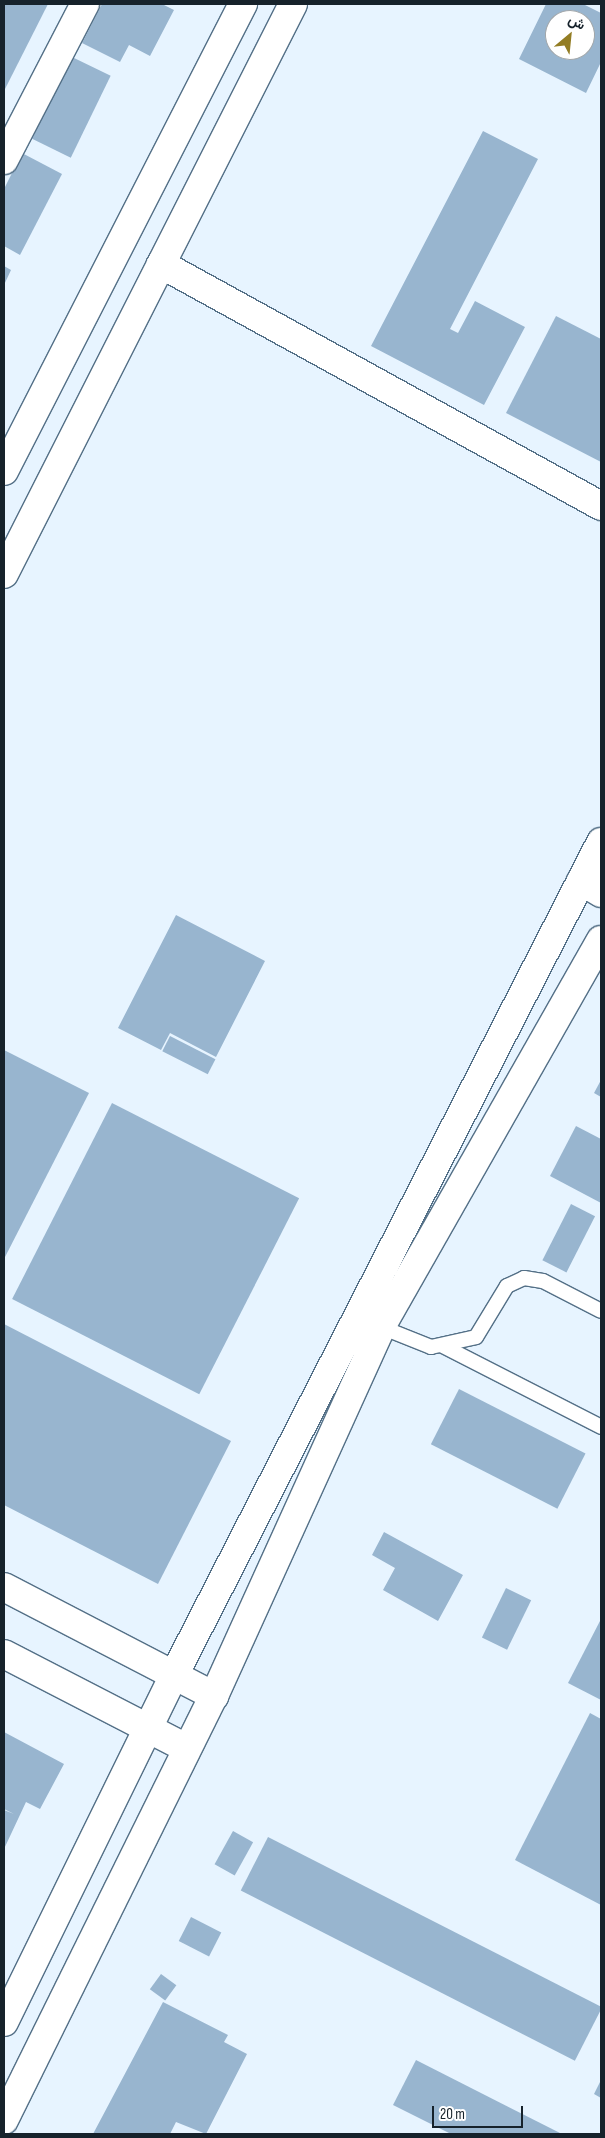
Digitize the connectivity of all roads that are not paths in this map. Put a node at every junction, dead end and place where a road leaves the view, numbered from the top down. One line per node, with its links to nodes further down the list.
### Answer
1 (85, 4): 4 (street)
2 (243, 4): 6 (street)
3 (293, 4): 5 (street)
4 (4, 160)
5 (161, 264): 7 (street); 8 (street)
6 (4, 471)
7 (601, 506)
8 (4, 574)
9 (601, 842): 10 (street)
10 (591, 887): 18 (street)
11 (601, 940): 13 (street)
12 (601, 1311): 14 (lane)
13 (381, 1326): 14 (lane); 19 (street)
14 (443, 1346): 15 (lane)
15 (601, 1427)
16 (4, 1587): 18 (street)
17 (4, 1654): 20 (street)
18 (174, 1675): 19 (street); 20 (street)
19 (214, 1696): 21 (street)
20 (148, 1728): 21 (street); 22 (street)
21 (186, 1748): 23 (street)
22 (4, 2022)
23 (4, 2120)

